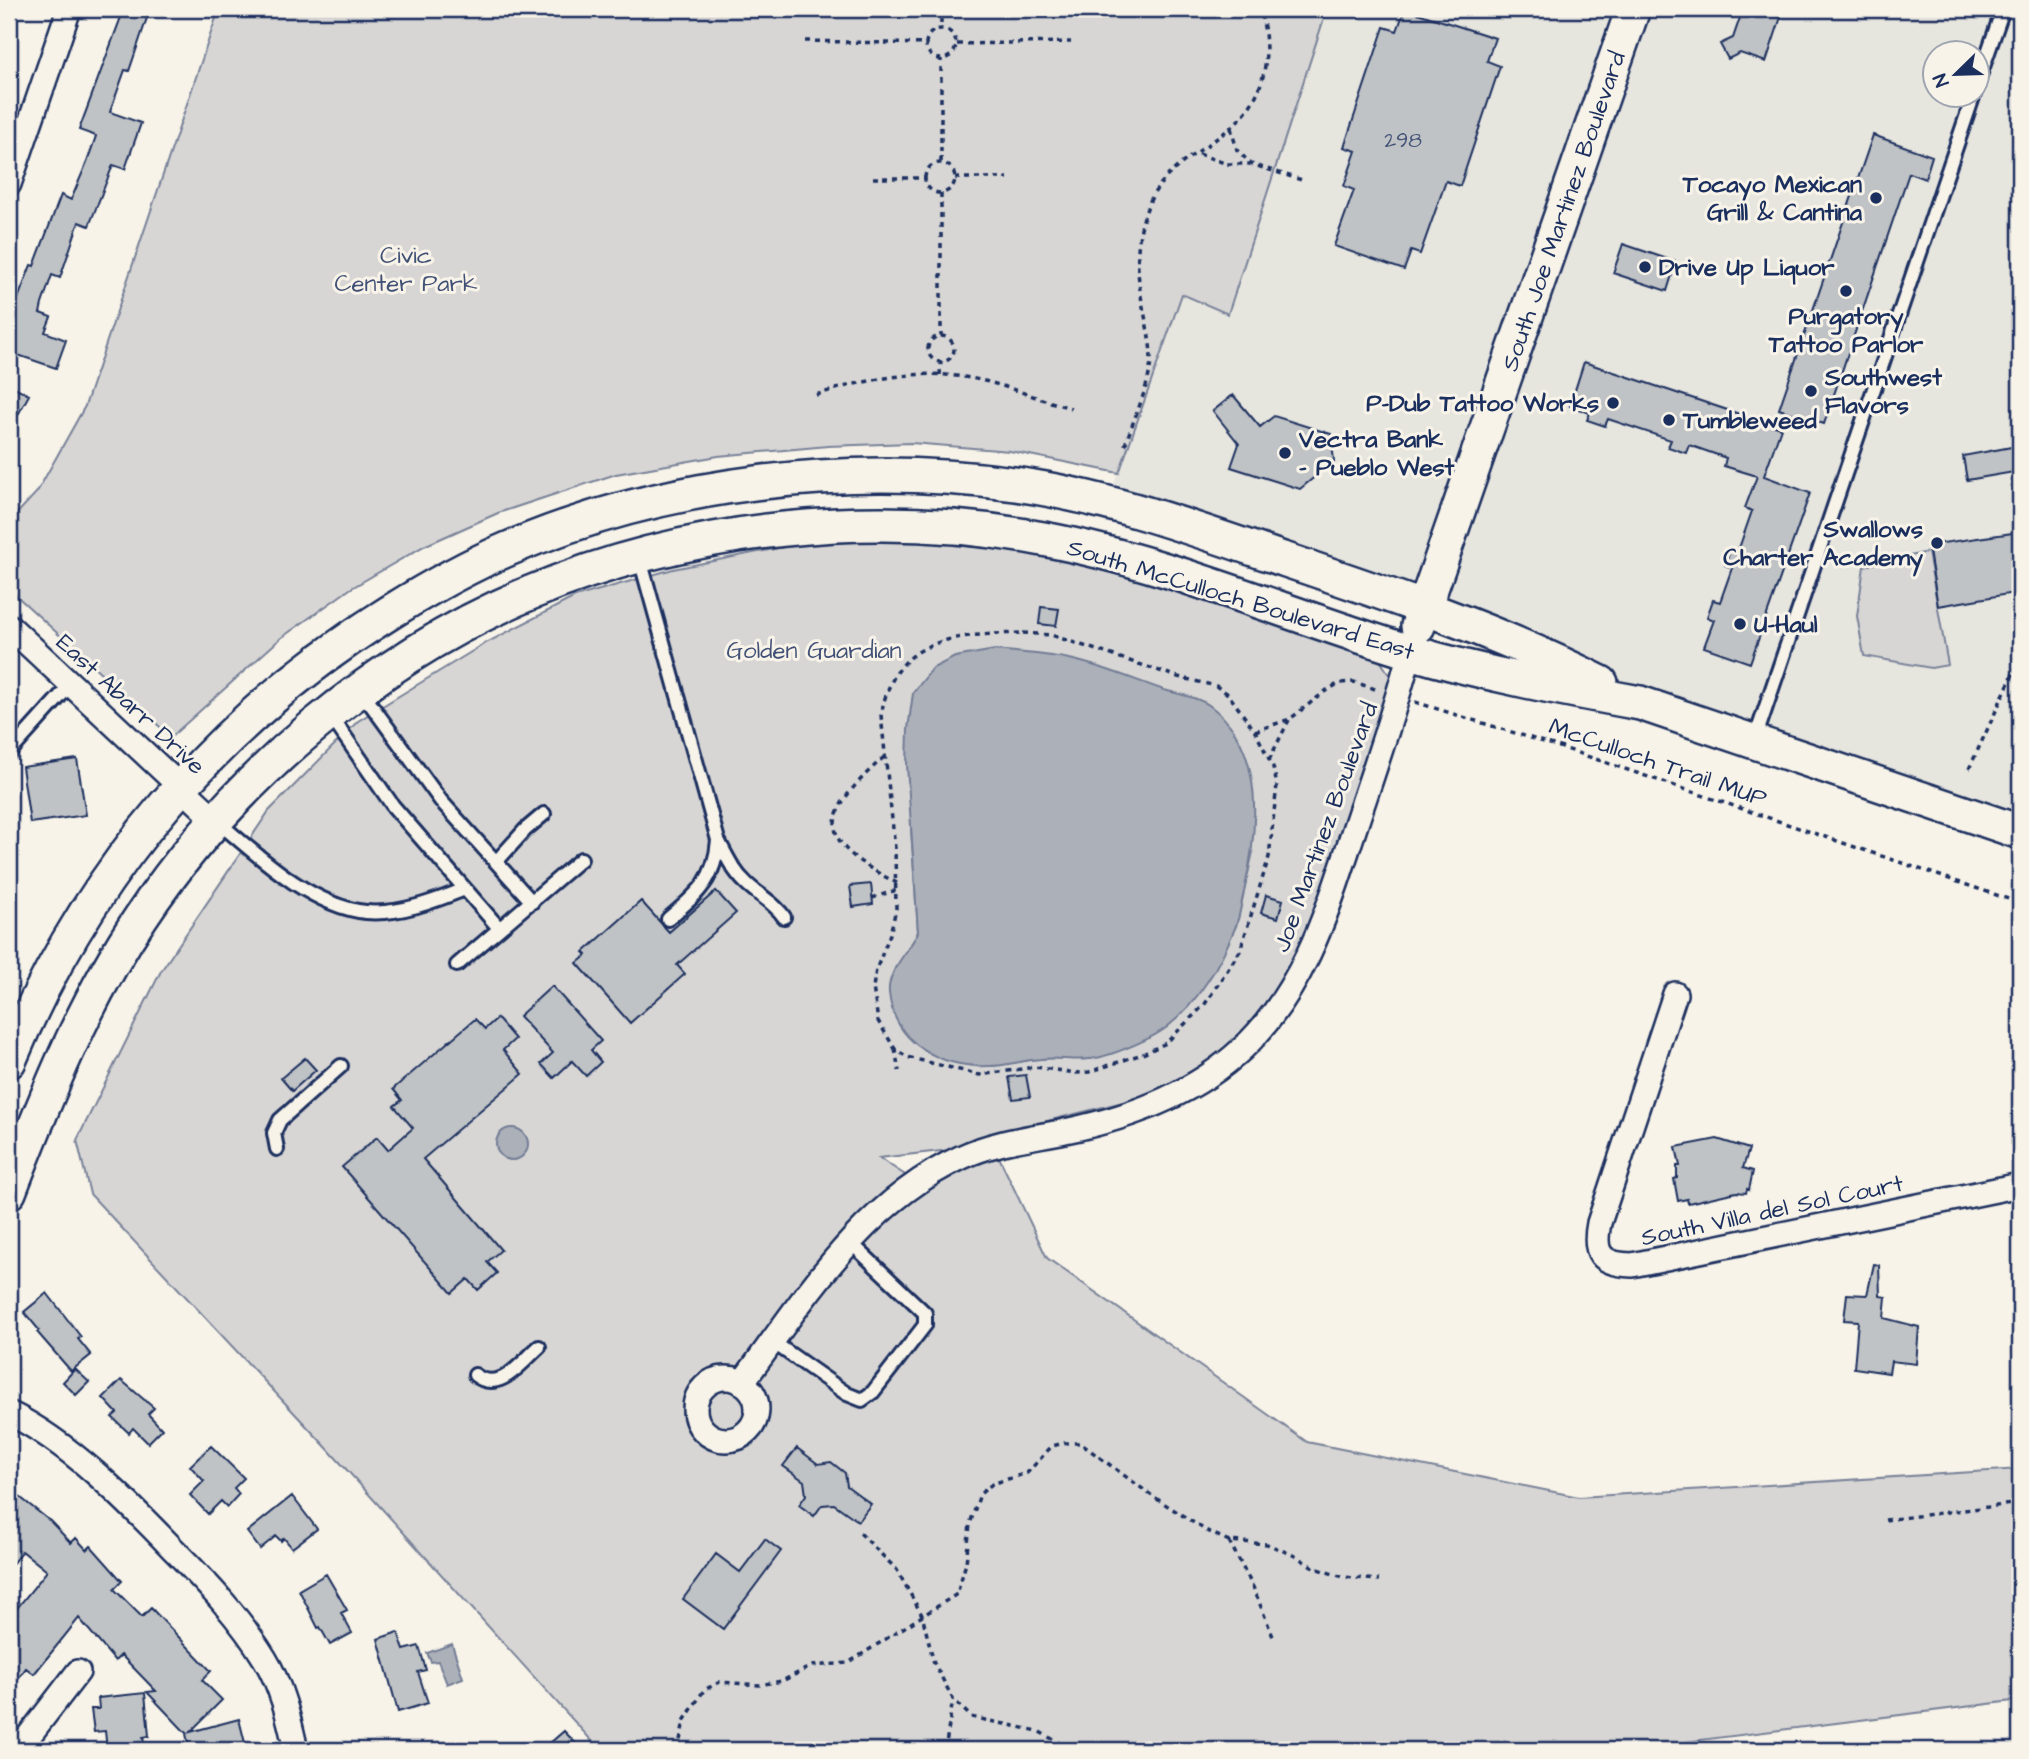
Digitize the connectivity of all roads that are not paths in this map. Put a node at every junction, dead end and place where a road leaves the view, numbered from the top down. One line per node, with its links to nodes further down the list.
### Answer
1 (69, 9): 6 (street)
2 (1633, 9): 8 (main road, South Joe Martinez Boulevard)
3 (2003, 9): 4 (lane)
4 (1990, 47)
5 (1969, 108): 15 (lane)
6 (9, 184)
7 (639, 557): 10 (main road, South McCulloch Boulevard East); 12 (main road, South McCulloch Boulevard East); 21 (lane)
8 (1424, 607): 10 (main road, South Joe Martinez Boulevard); 13 (main road, South McCulloch Boulevard East); 17 (main road, South McCulloch Boulevard East)
9 (9, 626): 11 (street, East Abarr Drive)
10 (1410, 652): 13 (main road, South McCulloch Boulevard East); 36 (street, Joe Martinez Boulevard)
11 (71, 684): 16 (lane); 17 (street, East Abarr Drive)
12 (361, 691): 14 (main road, South McCulloch Boulevard East); 23 (lane)
13 (1640, 703): 15 (main road, South McCulloch Boulevard East)
14 (330, 715): 19 (main road, South McCulloch Boulevard East); 24 (lane)
15 (1754, 742): 20 (main road, South McCulloch Boulevard East)
16 (9, 753)
17 (180, 787): 19 (street, East Abarr Drive); 31 (main road, South McCulloch Boulevard East)
18 (544, 814): 23 (lane)
19 (217, 821): 24 (lane); 35 (main road, South McCulloch Boulevard East)
20 (2020, 832)
21 (718, 840): 26 (lane); 27 (lane)
22 (581, 859): 25 (lane)
23 (496, 862): 25 (lane)
24 (464, 889): 28 (lane)
25 (532, 902): 28 (lane)
26 (784, 917)
27 (668, 919)
28 (499, 928): 29 (lane)
29 (457, 965)
30 (1675, 994): 34 (street, South Villa del Sol Court)
31 (9, 1061)
32 (341, 1066): 33 (lane)
33 (277, 1149)
34 (2020, 1185)
35 (9, 1192)
36 (849, 1241): 37 (street, Joe Martinez Boulevard); 37 (lane)
37 (773, 1342): 40 (street, Joe Martinez Boulevard)
38 (539, 1347): 39 (lane)
39 (475, 1375)
40 (742, 1384)
41 (10, 1416): 44 (street)
42 (78, 1672): 43 (street)
43 (25, 1748)
44 (296, 1750)

